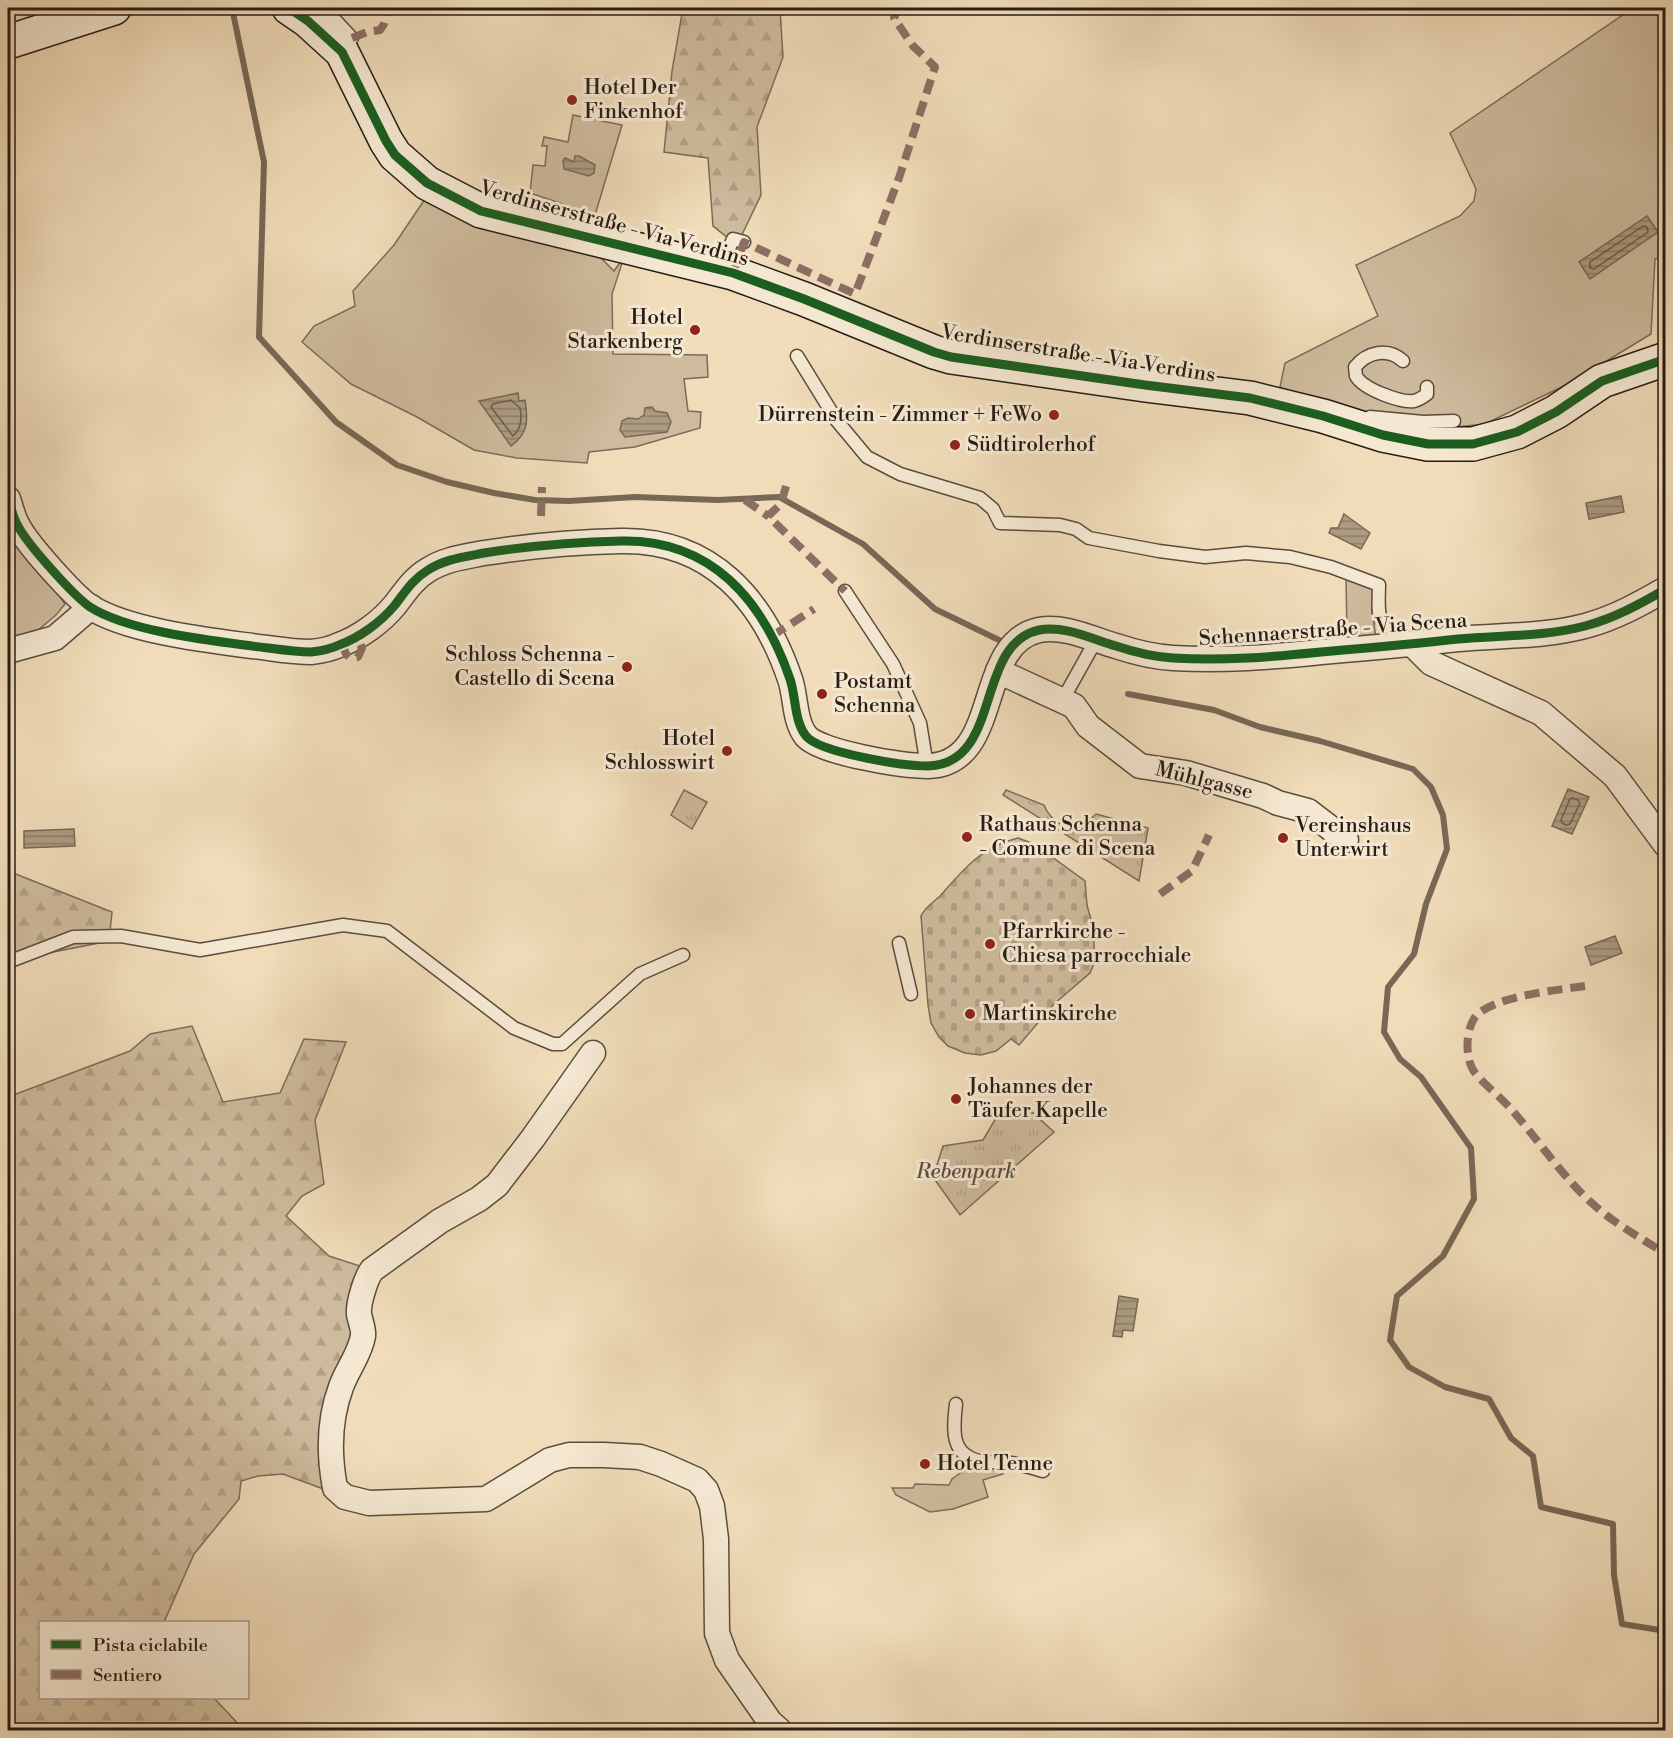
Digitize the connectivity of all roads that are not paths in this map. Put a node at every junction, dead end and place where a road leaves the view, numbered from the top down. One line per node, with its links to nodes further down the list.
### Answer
1 (114, 8): 4 (street)
2 (289, 8): 5 (street, Verdinserstraße - Via Verdins)
3 (324, 8): 5 (lane)
4 (8, 42)
5 (342, 52): 7 (street, Verdinserstraße - Via Verdins)
6 (744, 242): 7 (lane)
7 (716, 267): 9 (street, Verdinserstraße - Via Verdins)
8 (797, 356): 19 (lane)
9 (1665, 359)
10 (1403, 361): 11 (lane)
11 (1427, 387)
12 (1360, 415): 13 (lane)
13 (1454, 421)
14 (8, 499): 17 (street)
15 (1665, 589): 19 (street, Schennaerstraße - Via Scena)
16 (845, 591): 23 (lane)
17 (91, 607): 20 (street); 23 (street)
18 (1096, 640): 19 (street, Schennaerstraße - Via Scena); 21 (street, Schennaerstraße - Via Scena); 22 (lane)
19 (1412, 644): 25 (street)
20 (8, 651)
21 (1003, 663): 22 (street, Mühlgasse); 23 (street)
22 (1069, 704): 24 (street, Mühlgasse)
23 (927, 766)
24 (1346, 840)
25 (1665, 845)
26 (899, 943): 29 (lane)
27 (683, 955): 28 (lane)
28 (8, 962)
29 (911, 994)
30 (593, 1053): 33 (street)
31 (956, 1404): 32 (lane)
32 (1043, 1471)
33 (779, 1731)

